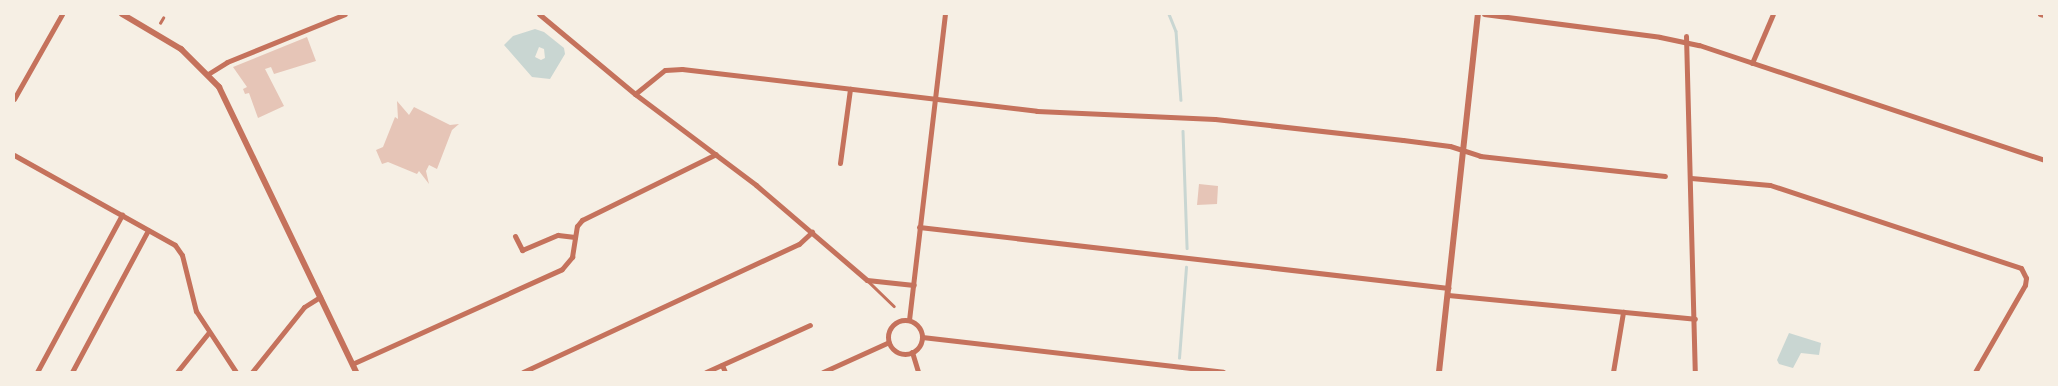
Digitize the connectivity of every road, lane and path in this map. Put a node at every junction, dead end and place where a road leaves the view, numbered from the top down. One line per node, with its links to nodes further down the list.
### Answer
1 (62, 14): 18 (street)
2 (122, 14): 15 (street)
3 (345, 14): 15 (street)
4 (539, 14): 17 (street)
5 (945, 14): 19 (street)
6 (1478, 14): 20 (street)
7 (1484, 14): 13 (street)
8 (1773, 14): 14 (street)
9 (2040, 14): 10 (street)
10 (2044, 15)
11 (163, 18): 12 (lane)
12 (160, 23)
13 (1686, 39): 14 (street); 26 (street)
14 (1752, 63): 23 (street)
15 (208, 74): 36 (street)
16 (850, 89): 17 (street); 19 (street); 24 (street)
17 (635, 94): 21 (street)
18 (14, 99)
19 (935, 99): 20 (street); 28 (street)
20 (1464, 151): 25 (street); 35 (street)
21 (716, 154): 30 (street); 32 (street)
22 (14, 155): 27 (street)
23 (2044, 160)
24 (840, 163)
25 (1665, 176)
26 (1691, 178): 39 (street); 63 (street)
27 (122, 215): 29 (street); 48 (street)
28 (920, 227): 34 (street); 35 (street)
29 (148, 230): 42 (street); 49 (street)
30 (812, 232): 33 (street); 54 (street)
31 (515, 236): 32 (street)
32 (575, 237): 46 (street)
33 (866, 280): 34 (street); 37 (lane)
34 (914, 285): 40 (street)
35 (1449, 292): 38 (street); 60 (street)
36 (320, 297): 46 (street); 52 (street)
37 (894, 306)
38 (1623, 312): 39 (street); 61 (street)
39 (1695, 319): 62 (street)
40 (909, 320): 43 (street); 44 (street)
41 (810, 325): 47 (street)
42 (209, 332): 50 (street); 51 (street)
43 (922, 337): 45 (street); 59 (street)
44 (889, 342): 45 (street); 57 (street)
45 (912, 352): 58 (street)
46 (352, 364): 53 (street)
47 (722, 365): 55 (street); 56 (street)
48 (36, 372)
49 (72, 372)
50 (177, 372)
51 (236, 372)
52 (252, 372)
53 (356, 372)
54 (523, 372)
55 (706, 372)
56 (725, 372)
57 (823, 372)
58 (918, 372)
59 (1223, 372)
60 (1439, 372)
61 (1612, 372)
62 (1695, 372)
63 (1975, 372)

